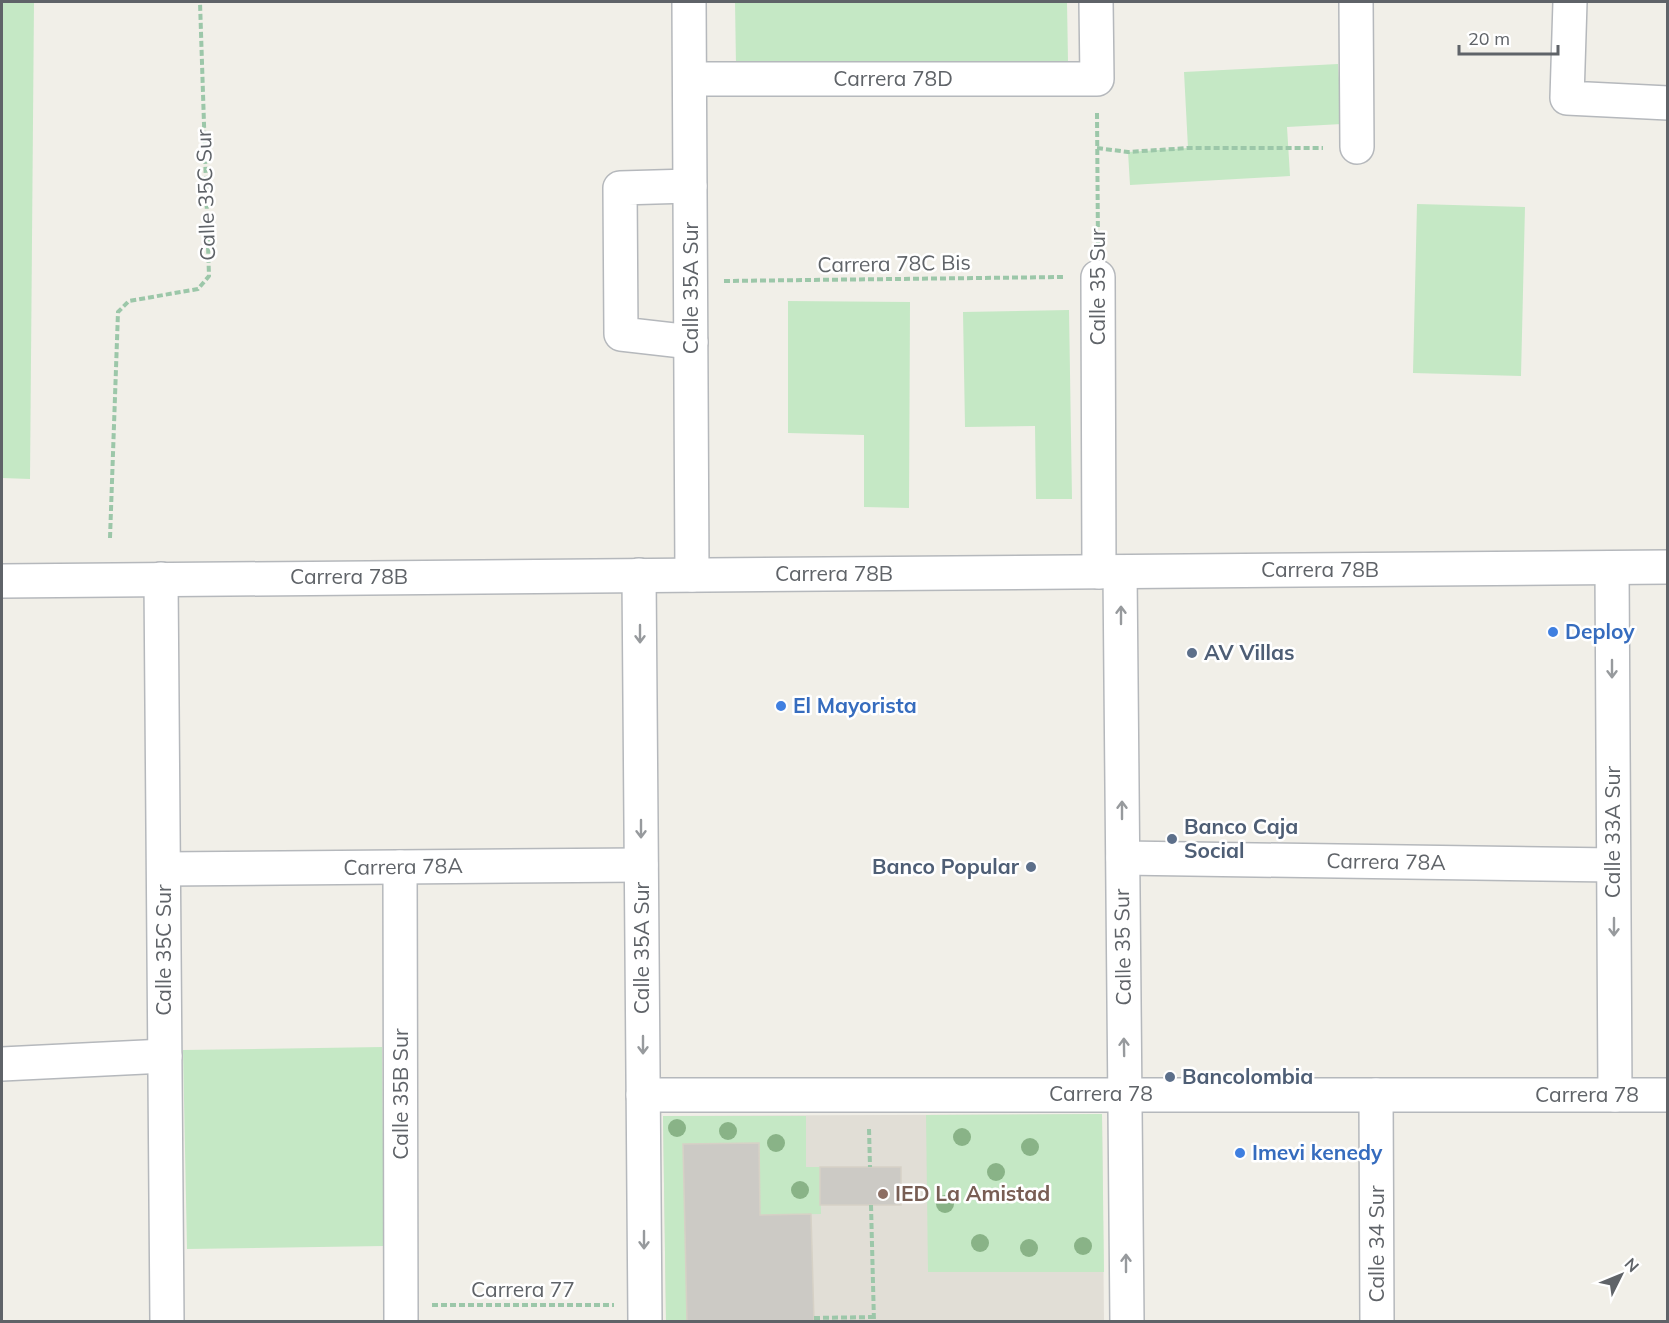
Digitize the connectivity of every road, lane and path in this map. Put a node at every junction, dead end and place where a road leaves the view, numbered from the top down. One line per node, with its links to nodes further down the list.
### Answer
1 (200, 2): 15 (path, Calle 35C Sur)
2 (689, 2): 6 (street, Calle 35A Sur)
3 (1096, 2): 7 (street)
4 (1356, 2): 9 (street)
5 (1570, 2): 8 (street)
6 (690, 79): 7 (street, Carrera 78D); 11 (street, Calle 35A Sur)
7 (1097, 79): 10 (path, Calle 35 Sur)
8 (1668, 103)
9 (1357, 147): 10 (path)
10 (1097, 148): 12 (path, Calle 35 Sur)
11 (690, 186): 13 (street, Calle 35A Sur); 14 (street)
12 (1098, 277): 13 (path, Carrera 78C Bis); 18 (street, Calle 35 Sur)
13 (691, 281): 14 (street, Calle 35A Sur)
14 (691, 342): 20 (street, Calle 35A Sur)
15 (110, 538)
16 (1668, 567): 17 (street, Carrera 78B)
17 (1612, 568): 18 (street, Carrera 78B); 25 (street, Calle 33A Sur, one-way to 25)
18 (1110, 572): 20 (street, Carrera 78B); 23 (street, Calle 35 Sur, one-way to 18)
19 (639, 575): 20 (street, Carrera 78B); 21 (street, Carrera 78B); 24 (street, Calle 35A Sur, one-way to 24)
20 (692, 575)
21 (161, 579): 22 (street, Carrera 78B); 27 (street, Calle 35C Sur)
22 (2, 581)
23 (1122, 858): 25 (street, Carrera 78A); 30 (street, Calle 35 Sur, one-way to 23)
24 (641, 865): 26 (street, Carrera 78A); 31 (street, Calle 35A Sur, one-way to 31)
25 (1613, 866): 33 (street, Calle 33A Sur, one-way to 33)
26 (400, 867): 27 (street, Carrera 78A); 38 (street, Calle 35B Sur)
27 (164, 869): 28 (street, Calle 35C Sur)
28 (165, 1056): 29 (street); 42 (street, Calle 35C Sur)
29 (2, 1064)
30 (1125, 1094): 31 (street, Carrera 78); 32 (street, Carrera 78); 43 (street, Calle 35 Sur, one-way to 30)
31 (643, 1095): 39 (street, Calle 35A Sur, one-way to 39)
32 (1376, 1095): 33 (street, Carrera 78); 44 (street, Calle 34 Sur)
33 (1615, 1095): 34 (street, Carrera 78)
34 (1668, 1095)
35 (869, 1126): 36 (path)
36 (870, 1167)
37 (871, 1205): 41 (path)
38 (401, 1313): 39 (path, Carrera 77)
39 (645, 1313)
40 (814, 1318): 41 (path)
41 (874, 1319)
42 (167, 1322)
43 (1127, 1322)
44 (1377, 1322)

